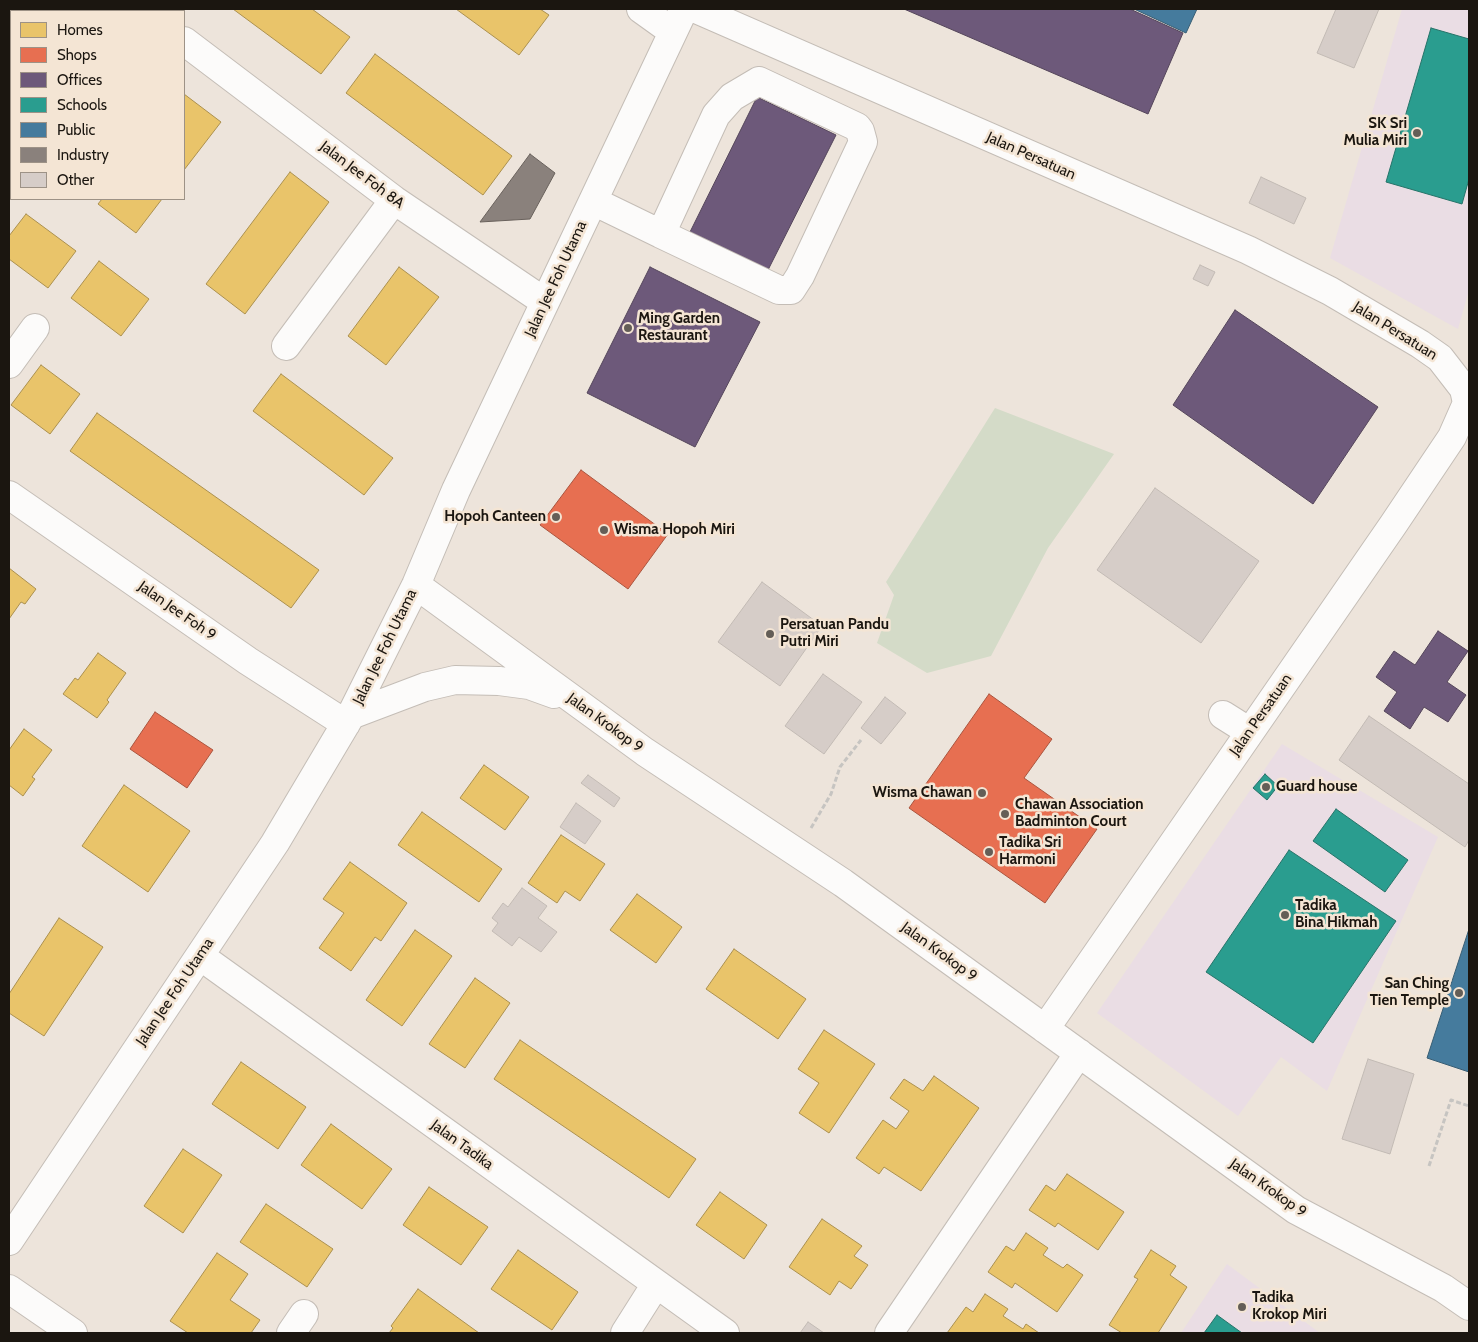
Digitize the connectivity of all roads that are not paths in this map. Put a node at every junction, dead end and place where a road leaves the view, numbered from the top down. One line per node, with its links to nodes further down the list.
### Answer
1 (641, 9): 3 (street)
2 (696, 9): 5 (street, Jalan Persatuan)
3 (679, 20): 8 (street, Jalan Jee Foh Utama)
4 (185, 42): 7 (street, Jalan Jee Foh 8A)
5 (876, 88): 6 (street); 14 (street, Jalan Persatuan)
6 (857, 127): 9 (street); 9 (street)
7 (394, 200): 10 (street, Jalan Jee Foh 8A); 12 (street)
8 (593, 201): 9 (street); 10 (street, Jalan Jee Foh Utama)
9 (662, 234)
10 (545, 302): 16 (street, Jalan Jee Foh Utama)
11 (35, 328): 13 (street)
12 (286, 346)
13 (9, 364)
14 (1467, 388): 20 (street, Jalan Persatuan)
15 (9, 495): 19 (street, Jalan Jee Foh 9)
16 (416, 585): 17 (street, Jalan Krokop 9); 19 (street, Jalan Jee Foh Utama)
17 (572, 700): 19 (street); 22 (street, Jalan Krokop 9)
18 (1223, 715): 20 (street)
19 (349, 719): 21 (street, Jalan Jee Foh Utama)
20 (1250, 732): 22 (street, Jalan Persatuan)
21 (200, 956): 24 (street, Jalan Jee Foh Utama); 25 (street, Jalan Tadika)
22 (1045, 1028): 23 (street, Jalan Krokop 9)
23 (1079, 1053): 27 (street, Jalan Krokop 9); 31 (street)
24 (9, 1241)
25 (656, 1284): 29 (street); 30 (street, Jalan Tadika)
26 (9, 1290): 28 (street)
27 (1469, 1306)
28 (73, 1333)
29 (625, 1333)
30 (725, 1333)
31 (889, 1333)

